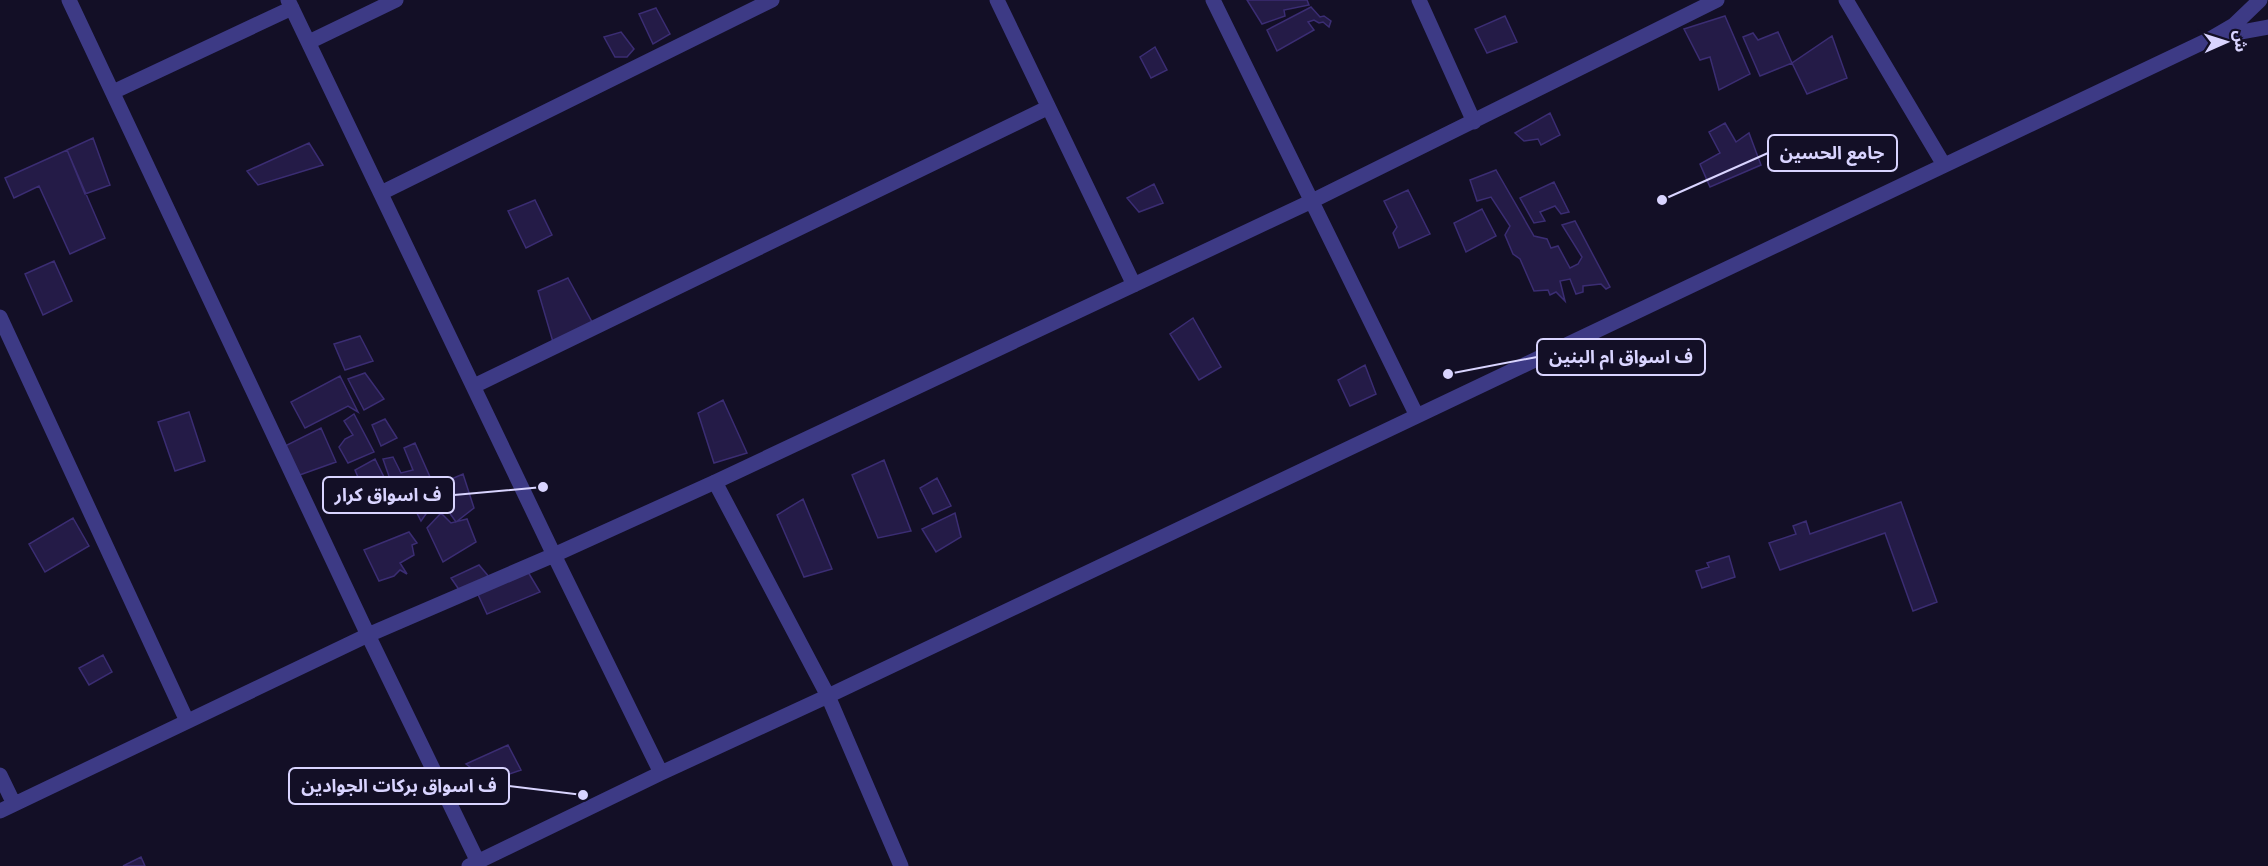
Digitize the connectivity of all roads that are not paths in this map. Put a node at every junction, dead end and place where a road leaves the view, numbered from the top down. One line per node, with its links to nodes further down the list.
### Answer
1 (69, 0): 14 (street)
2 (396, 0): 13 (street)
3 (772, 0): 18 (street)
4 (997, 0): 15 (street)
5 (1213, 0): 19 (street)
6 (1419, 0): 16 (street)
7 (1718, 0): 16 (street)
8 (1846, 0): 17 (street)
9 (2260, 0): 12 (street)
10 (290, 4): 13 (street); 14 (street)
11 (2268, 27): 12 (street)
12 (2210, 39): 17 (street)
13 (309, 42): 18 (street)
14 (113, 92): 26 (street)
15 (1047, 108): 20 (street); 22 (street)
16 (1474, 122): 19 (street)
17 (1944, 165): 23 (street)
18 (381, 193): 22 (street)
19 (1311, 201): 20 (street); 23 (street)
20 (1134, 285): 24 (street)
21 (0, 316): 28 (street)
22 (474, 386): 25 (street)
23 (1417, 416): 27 (street)
24 (715, 483): 25 (street); 27 (street)
25 (554, 555): 26 (street); 29 (street)
26 (368, 635): 28 (street); 33 (street)
27 (828, 696): 29 (street); 34 (street)
28 (187, 721): 31 (street)
29 (661, 773): 33 (street)
30 (0, 775): 31 (street)
31 (14, 804): 32 (street)
32 (0, 811)
33 (473, 864)
34 (901, 866)

